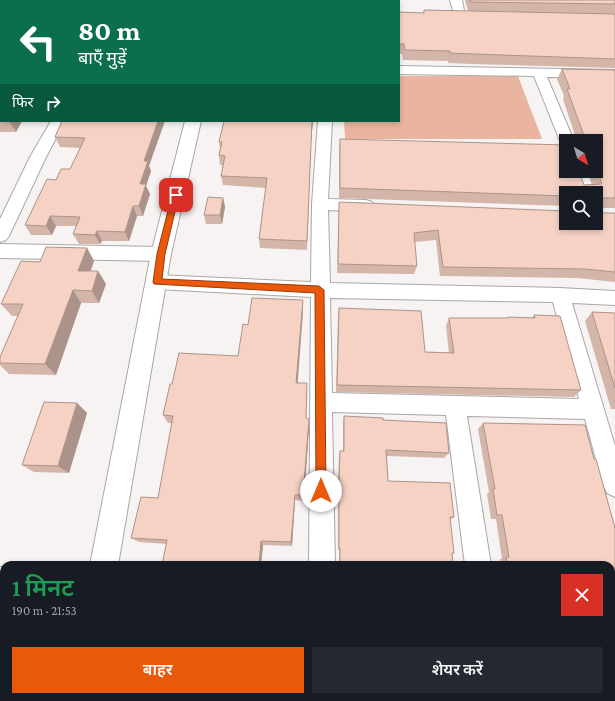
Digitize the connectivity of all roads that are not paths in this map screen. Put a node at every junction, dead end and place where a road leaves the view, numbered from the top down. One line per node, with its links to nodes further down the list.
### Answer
1 (456, 0): 2 (street)
2 (444, 15)
3 (400, 70): 4 (street)
4 (539, 72): 5 (street); 9 (street)
5 (615, 74)
6 (57, 122): 12 (street)
7 (194, 122): 14 (street)
8 (325, 122): 10 (street)
9 (560, 134)
10 (320, 204): 11 (street); 16 (street)
11 (383, 206)
12 (0, 236)
13 (0, 251): 14 (street)
14 (161, 254): 15 (street)
15 (157, 282): 16 (street); 23 (street)
16 (319, 290): 17 (street); 19 (street)
17 (560, 295): 18 (street); 21 (street)
18 (615, 298)
19 (320, 402): 20 (street); 24 (street)
20 (455, 405): 21 (street); 25 (street)
21 (594, 409): 22 (street)
22 (615, 485)
23 (105, 561)
24 (322, 561)
25 (477, 561)

